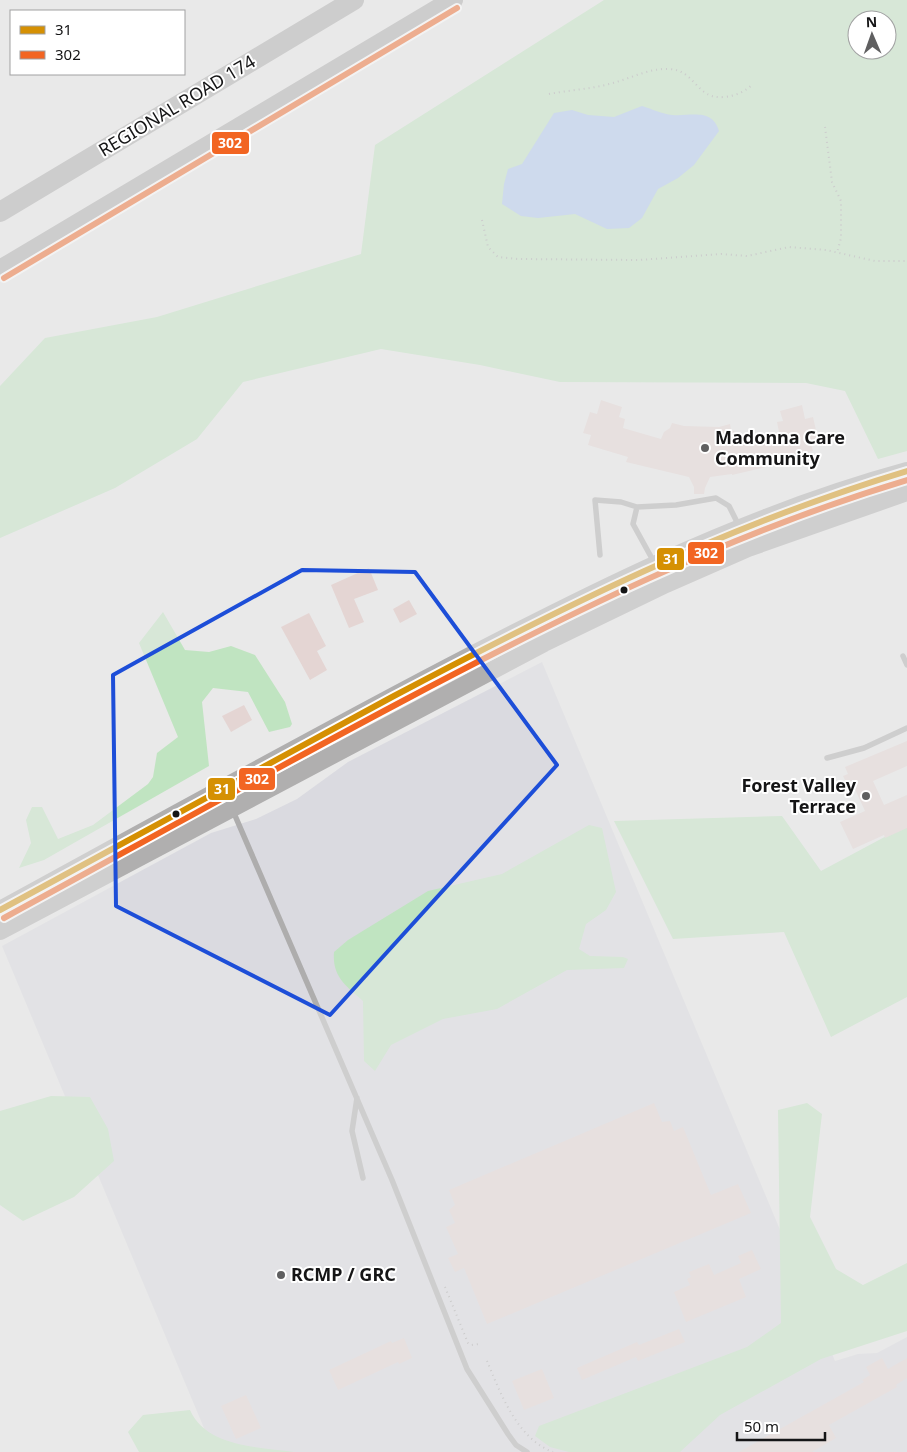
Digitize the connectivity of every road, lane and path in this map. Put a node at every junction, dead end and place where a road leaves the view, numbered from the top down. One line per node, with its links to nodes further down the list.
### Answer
1 (354, 0): 6 (highway, REGIONAL ROAD 174)
2 (454, 0): 10 (highway)
3 (752, 85): 4 (path)
4 (548, 94)
5 (825, 127): 8 (path)
6 (0, 212)
7 (482, 220): 8 (path)
8 (837, 253): 9 (path)
9 (907, 261)
10 (0, 270)
11 (907, 471): 14 (main road)
12 (907, 492): 17 (main road)
13 (637, 507): 14 (lane); 15 (lane); 16 (lane)
14 (740, 528): 16 (main road)
15 (600, 556)
16 (656, 565): 17 (main road); 20 (main road)
17 (666, 584): 21 (main road)
18 (903, 656): 19 (lane)
19 (907, 666)
20 (389, 699): 21 (main road); 24 (main road)
21 (400, 718): 25 (main road)
22 (907, 728): 23 (lane)
23 (827, 758)
24 (223, 788): 25 (lane); 26 (main road)
25 (232, 807): 27 (main road); 28 (lane)
26 (0, 910)
27 (0, 931)
28 (357, 1098): 29 (lane); 33 (lane)
29 (363, 1178)
30 (444, 1285): 31 (path)
31 (480, 1344)
32 (487, 1360): 34 (path)
33 (527, 1452)
34 (553, 1452)

